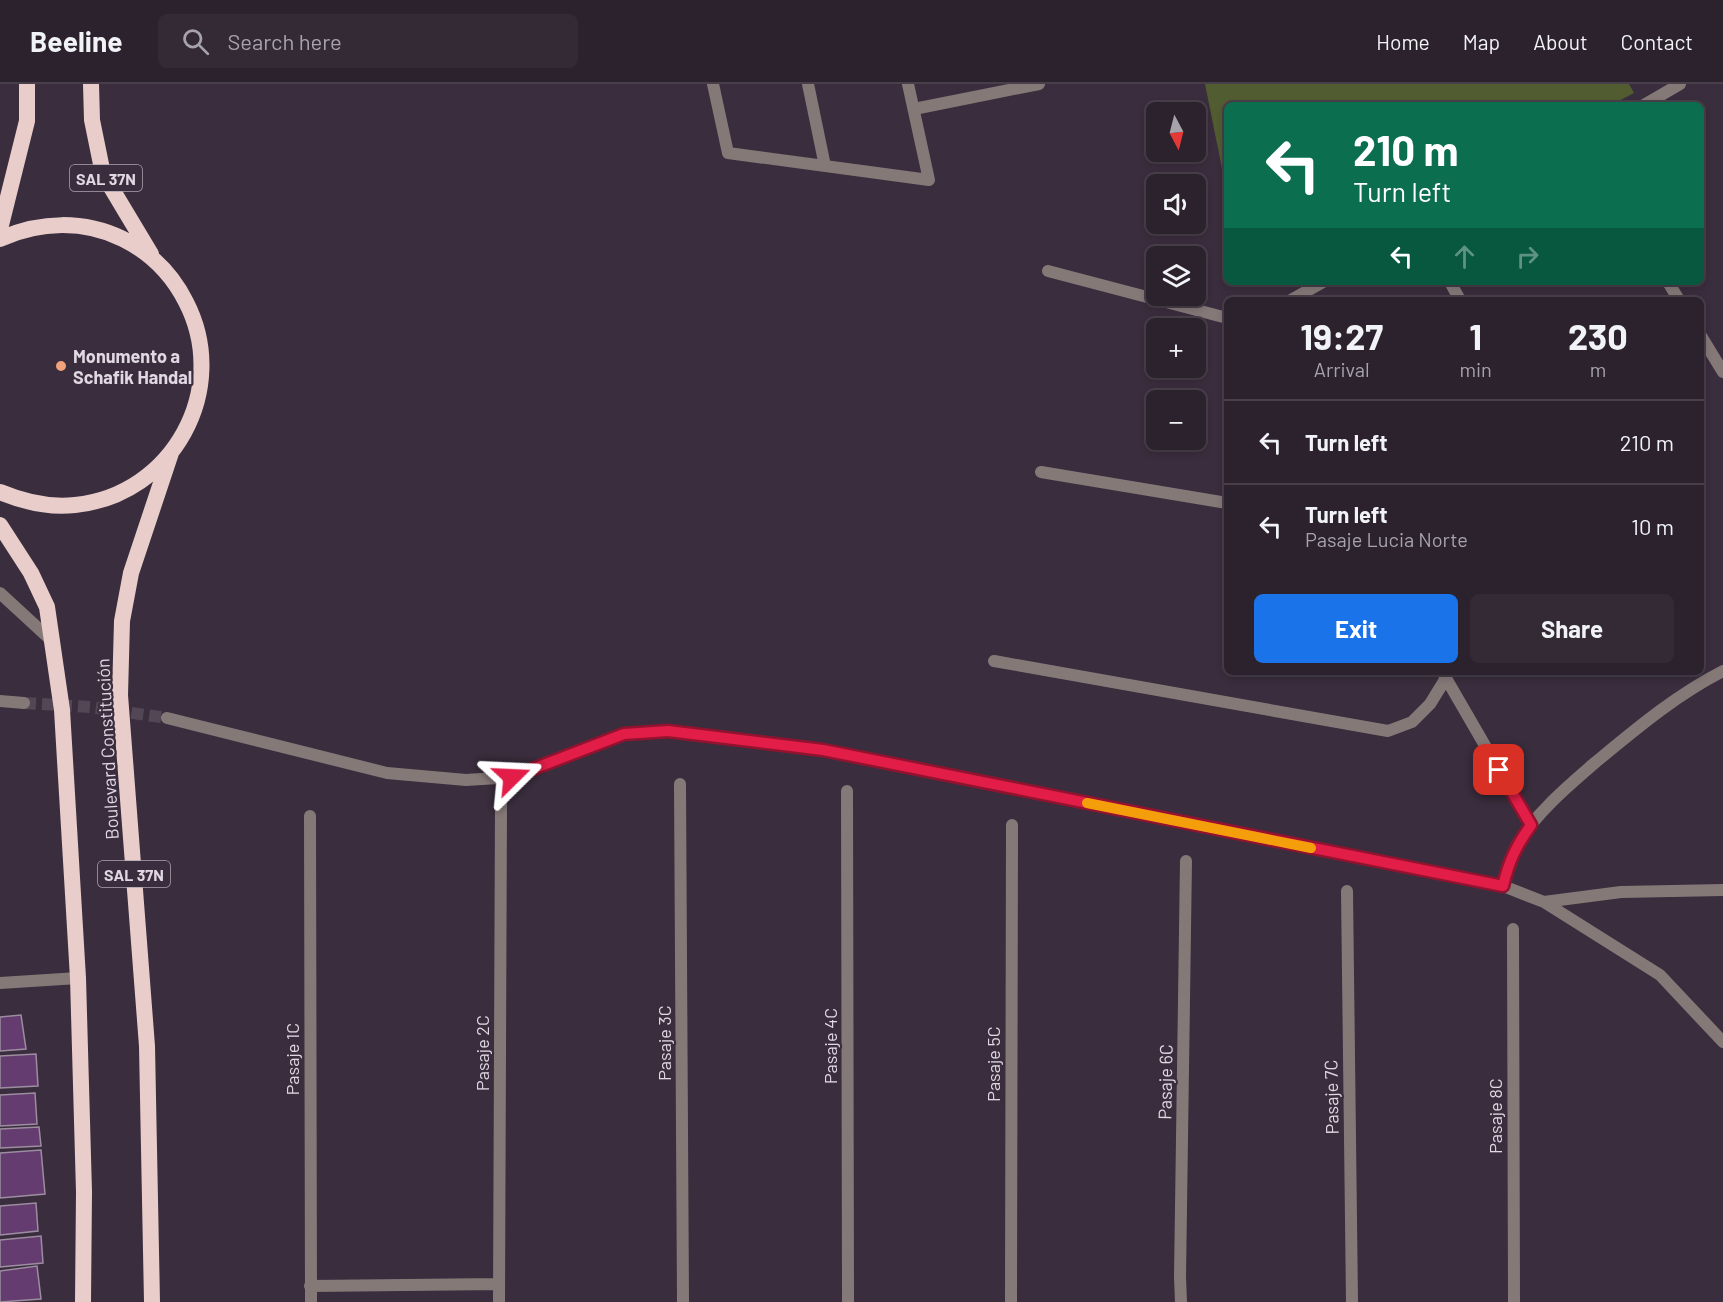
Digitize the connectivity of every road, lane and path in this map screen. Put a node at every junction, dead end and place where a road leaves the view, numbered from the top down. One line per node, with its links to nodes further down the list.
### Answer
1 (27, 84): 12 (highway)
2 (91, 84): 14 (highway, SAL 37N)
3 (713, 84): 11 (street)
4 (807, 84): 11 (street)
5 (908, 84): 10 (street)
6 (1039, 84): 8 (street)
7 (1680, 84): 9 (street)
8 (1008, 87): 10 (street)
9 (1649, 102)
10 (914, 109): 11 (street)
11 (825, 166)
12 (0, 229)
13 (0, 239): 14 (highway, SAL 37N)
14 (154, 260): 21 (highway, SAL 37N)
15 (1048, 271): 18 (street)
16 (1318, 285): 17 (street)
17 (1296, 297)
18 (1224, 317)
19 (1704, 341): 20 (street)
20 (1723, 372)
21 (171, 453): 23 (highway, SAL 37N); 52 (highway, Boulevard Constitución / SAL 37N)
22 (1041, 472): 24 (street)
23 (0, 492)
24 (1224, 502)
25 (0, 525): 27 (highway, SAL 37N)
26 (0, 592): 27 (street)
27 (51, 640): 46 (highway, SAL 37N)
28 (994, 661): 30 (street)
29 (1723, 671): 39 (street)
30 (1444, 675): 39 (street)
31 (0, 701): 32 (street)
32 (24, 703)
33 (167, 718): 41 (street)
34 (680, 783): 55 (street, Pasaje 3C)
35 (847, 791): 56 (street, Pasaje 4C)
36 (501, 803): 49 (street, Pasaje 2C)
37 (309, 816): 50 (street, Pasaje 1C)
38 (1012, 825): 57 (street, Pasaje 5C)
39 (1531, 825): 41 (street)
40 (1186, 861): 58 (street, Pasaje 6C)
41 (1503, 886): 44 (street)
42 (1723, 890): 44 (street)
43 (1347, 891): 59 (street, Pasaje 7C)
44 (1544, 902): 48 (street)
45 (1513, 929): 60 (street, Pasaje 8C)
46 (78, 978): 47 (street); 51 (highway, SAL 37N)
47 (0, 982)
48 (1723, 1042)
49 (499, 1284): 50 (street); 54 (street, Pasaje 2C)
50 (310, 1286): 53 (street, Pasaje 1C)
51 (83, 1302)
52 (152, 1302)
53 (310, 1302)
54 (499, 1302)
55 (683, 1302)
56 (848, 1302)
57 (1011, 1302)
58 (1181, 1302)
59 (1352, 1302)
60 (1514, 1302)

